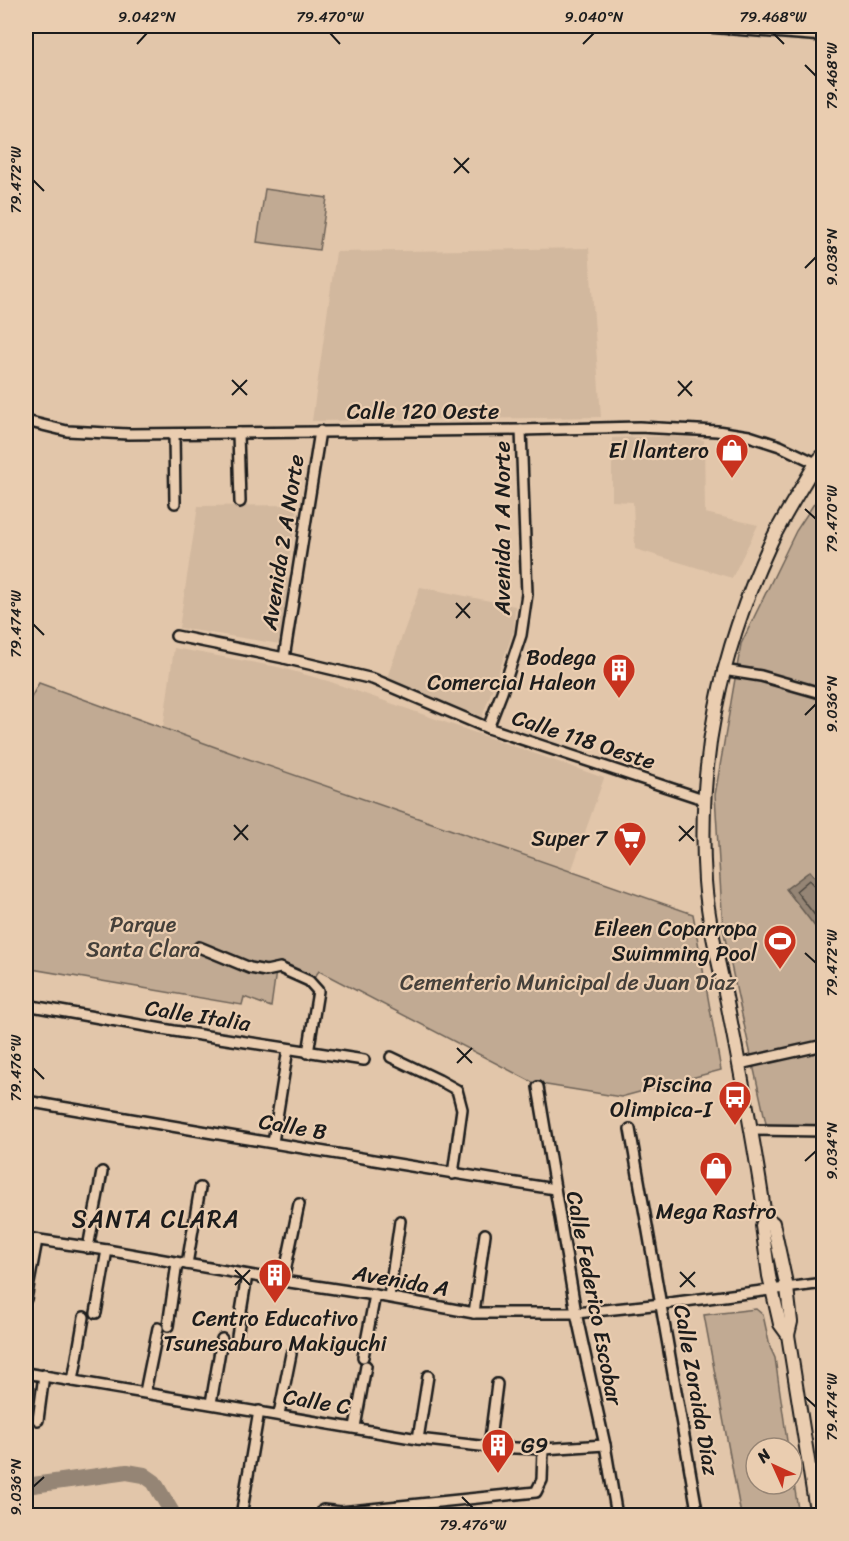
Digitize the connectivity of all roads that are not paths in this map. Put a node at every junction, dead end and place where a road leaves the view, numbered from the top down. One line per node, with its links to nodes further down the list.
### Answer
1 (695, 26): 2 (street)
2 (824, 36)
3 (26, 421): 7 (street, Calle 120 Oeste)
4 (521, 430): 5 (street, Calle 120 Oeste); 8 (street, Calle 120 Oeste); 15 (street, Avenida 1 A Norte)
5 (320, 432): 6 (street, Calle 120 Oeste); 12 (street, Avenida 2 A Norte)
6 (238, 433): 7 (street, Calle 120 Oeste); 9 (street)
7 (174, 434): 10 (street)
8 (820, 458): 13 (main road)
9 (240, 501)
10 (175, 503)
11 (176, 636): 12 (street, Calle 118 Oeste)
12 (284, 658): 15 (street, Calle 118 Oeste)
13 (723, 670): 14 (street); 16 (main road)
14 (824, 694)
15 (488, 728): 16 (street, Calle 118 Oeste)
16 (704, 799): 24 (main road)
17 (199, 947): 21 (street)
18 (26, 1005): 20 (street, Calle Italia)
19 (824, 1045): 24 (street)
20 (288, 1049): 21 (street, Calle Italia); 30 (street)
21 (308, 1053): 23 (street, Calle Italia)
22 (391, 1057): 32 (street)
23 (364, 1060)
24 (739, 1064): 28 (main road)
25 (538, 1087): 34 (street, Calle Federico Escobar)
26 (26, 1101): 30 (street, Calle B)
27 (630, 1129): 52 (street, Calle Zoraida Díaz)
28 (751, 1130): 29 (street); 36 (main road)
29 (824, 1131)
30 (273, 1142): 32 (street, Calle B)
31 (102, 1172): 41 (street)
32 (453, 1174): 34 (street, Calle B)
33 (200, 1188): 43 (street)
34 (555, 1190): 55 (street, Calle Federico Escobar)
35 (299, 1204): 45 (street)
36 (765, 1217): 47 (main road); 48 (main road)
37 (400, 1221): 50 (street)
38 (485, 1234): 54 (street)
39 (26, 1238): 40 (street, Avenida A)
40 (37, 1240): 41 (street, Avenida A); 51 (street)
41 (88, 1248): 42 (street, Avenida A)
42 (107, 1250): 43 (street, Avenida A); 53 (street)
43 (182, 1264): 44 (street, Avenida A); 66 (street)
44 (247, 1275): 45 (street, Avenida A); 58 (street)
45 (284, 1281): 49 (street, Avenida A)
46 (824, 1282): 47 (street, Avenida A)
47 (787, 1288): 48 (street, Avenida A); 57 (main road)
48 (772, 1290): 52 (street, Avenida A); 57 (main road)
49 (375, 1294): 50 (street, Avenida A); 71 (street)
50 (389, 1297): 54 (street, Avenida A)
51 (26, 1299)
52 (662, 1304): 55 (street, Avenida A); 79 (street, Calle Zoraida Díaz)
53 (96, 1312)
54 (474, 1313): 55 (street, Avenida A)
55 (576, 1313): 73 (street, Calle Federico Escobar)
56 (84, 1317): 64 (street)
57 (788, 1335): 80 (main road)
58 (237, 1336)
59 (222, 1339): 67 (street)
60 (291, 1354): 69 (street)
61 (26, 1373): 62 (street, Calle C)
62 (44, 1375): 64 (street, Calle C); 70 (street)
63 (428, 1376): 72 (street)
64 (74, 1381): 66 (street, Calle C)
65 (497, 1384): 74 (street)
66 (145, 1392): 67 (street, Calle C)
67 (212, 1403): 68 (street, Calle C)
68 (259, 1411): 69 (street, Calle C); 77 (street)
69 (279, 1414): 71 (street, Calle C)
70 (38, 1420)
71 (355, 1427): 72 (street, Calle C)
72 (418, 1439): 74 (street, Calle C)
73 (604, 1445): 75 (street, Calle C); 78 (street, Calle Federico Escobar)
74 (489, 1447): 75 (street, Calle C)
75 (543, 1449): 76 (street)
76 (323, 1510)
77 (241, 1515)
78 (617, 1515)
79 (698, 1515)
80 (817, 1515)

